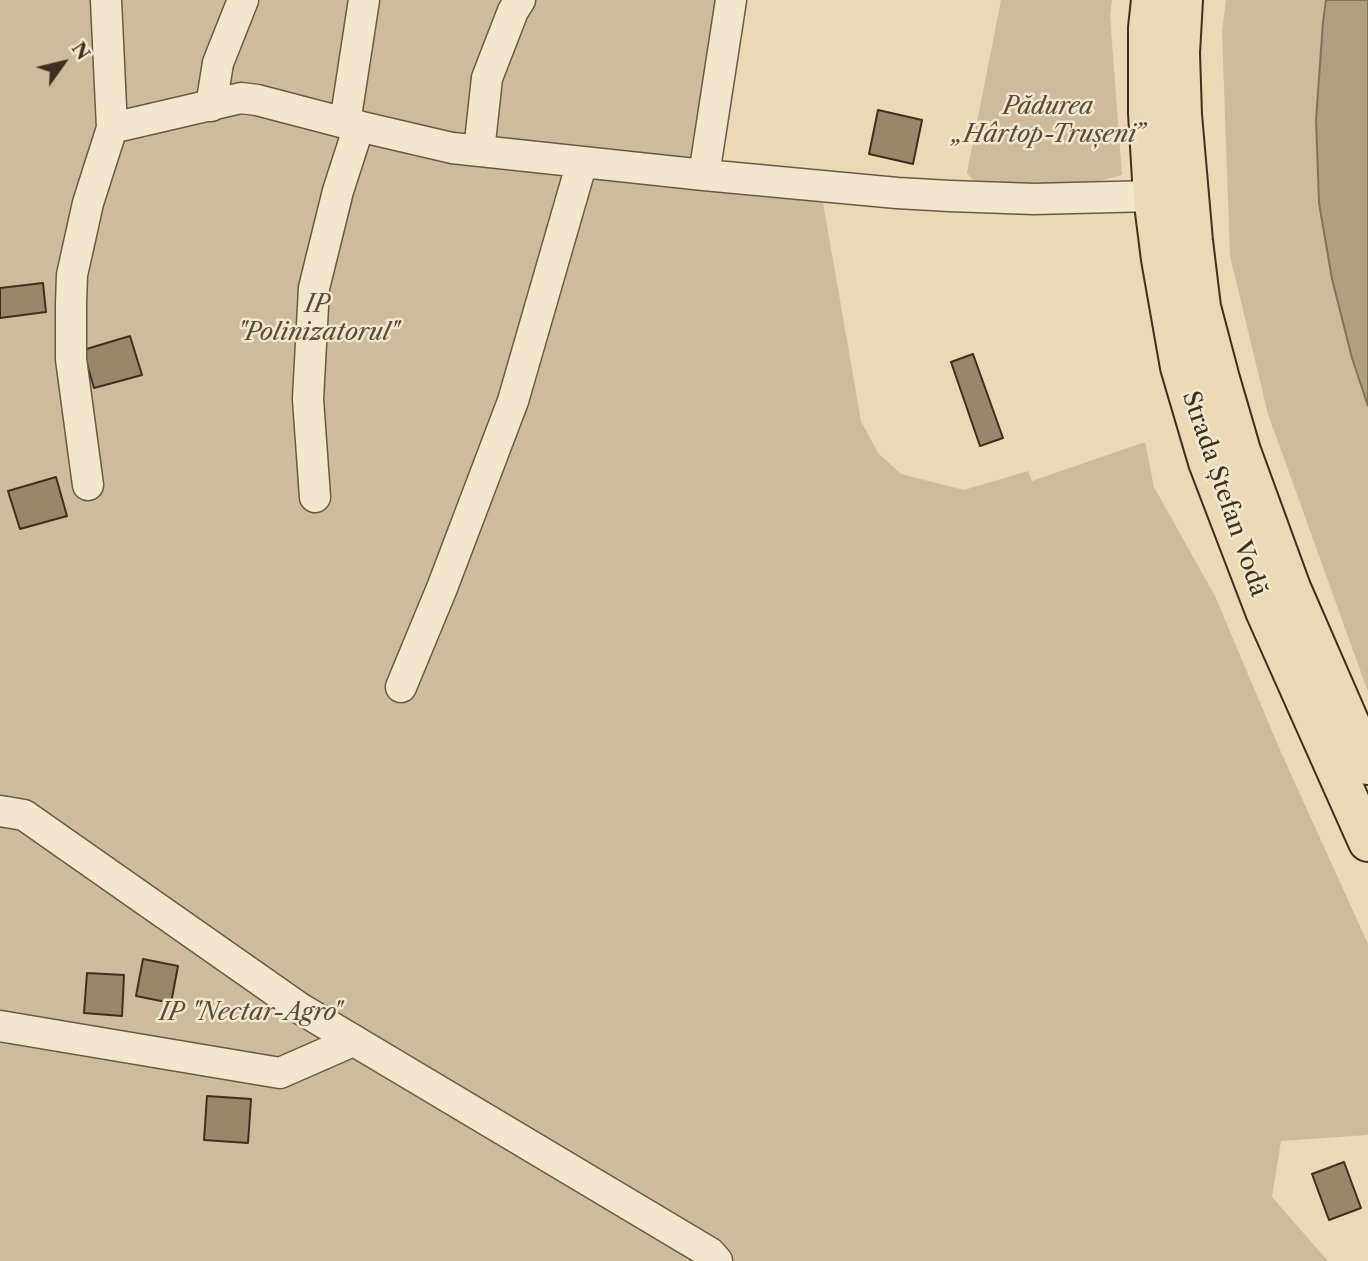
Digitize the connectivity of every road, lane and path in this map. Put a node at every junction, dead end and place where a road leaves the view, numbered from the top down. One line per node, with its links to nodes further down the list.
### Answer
1 (106, 0): 10 (street)
2 (243, 0): 8 (street)
3 (365, 0): 9 (street)
4 (520, 0): 11 (street)
5 (731, 0): 13 (street)
6 (1151, 0): 14 (highway, Strada Ștefan Vodă)
7 (1184, 0): 18 (highway)
8 (211, 106): 9 (street); 10 (street)
9 (352, 124): 11 (street); 16 (street)
10 (111, 128): 15 (street)
11 (479, 151): 12 (street)
12 (582, 162): 13 (street); 17 (street)
13 (704, 175): 14 (street)
14 (1153, 195): 20 (highway, Strada Ștefan Vodă)
15 (88, 485)
16 (315, 497)
17 (401, 687)
18 (1368, 765)
19 (0, 811): 22 (street)
20 (1368, 842)
21 (0, 1027): 22 (street)
22 (353, 1041): 23 (street)
23 (717, 1261)

